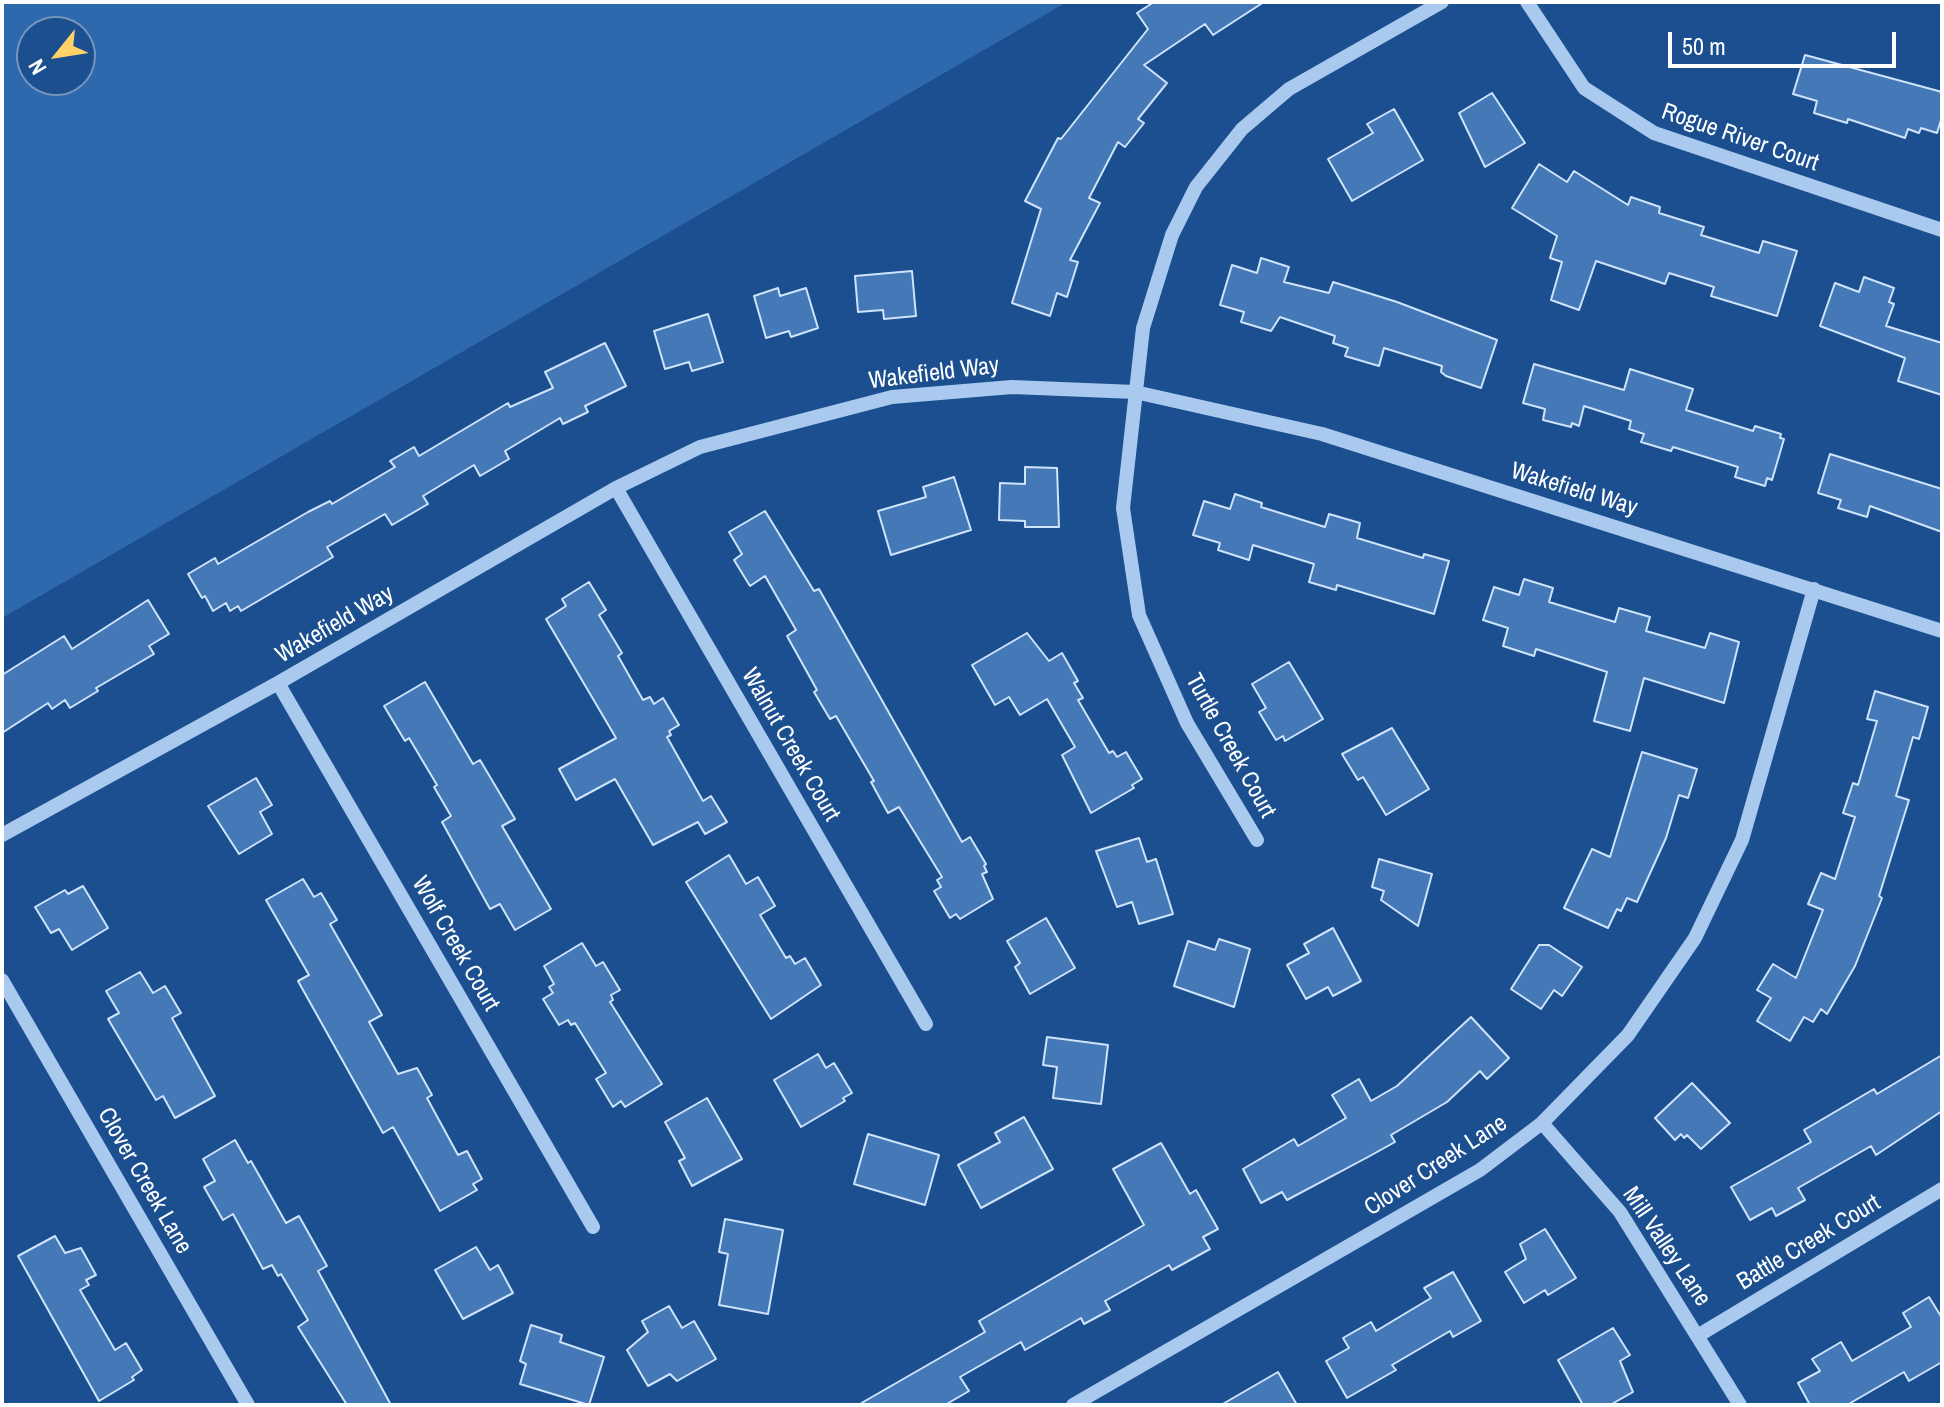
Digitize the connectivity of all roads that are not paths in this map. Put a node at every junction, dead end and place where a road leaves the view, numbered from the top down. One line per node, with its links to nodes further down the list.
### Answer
1 (1442, 2): 4 (street, Turtle Creek Court)
2 (1527, 2): 3 (street, Rogue River Court)
3 (1942, 230)
4 (1135, 392): 5 (street, Wakefield Way); 6 (street, Wakefield Way); 10 (street, Turtle Creek Court)
5 (616, 488): 8 (street, Wakefield Way); 12 (street, Walnut Creek Court)
6 (1814, 589): 7 (street, Wakefield Way); 13 (street, Clover Creek Lane)
7 (1942, 631)
8 (278, 683): 9 (street, Wakefield Way); 15 (street, Wolf Creek Court)
9 (2, 835)
10 (1257, 840)
11 (2, 980): 17 (street, Clover Creek Lane)
12 (926, 1024)
13 (1542, 1123): 16 (street, Mill Valley Lane); 18 (street, Clover Creek Lane)
14 (1942, 1189): 16 (street, Battle Creek Court)
15 (593, 1227)
16 (1699, 1335): 19 (street, Mill Valley Lane)
17 (248, 1405)
18 (1073, 1405)
19 (1740, 1405)

